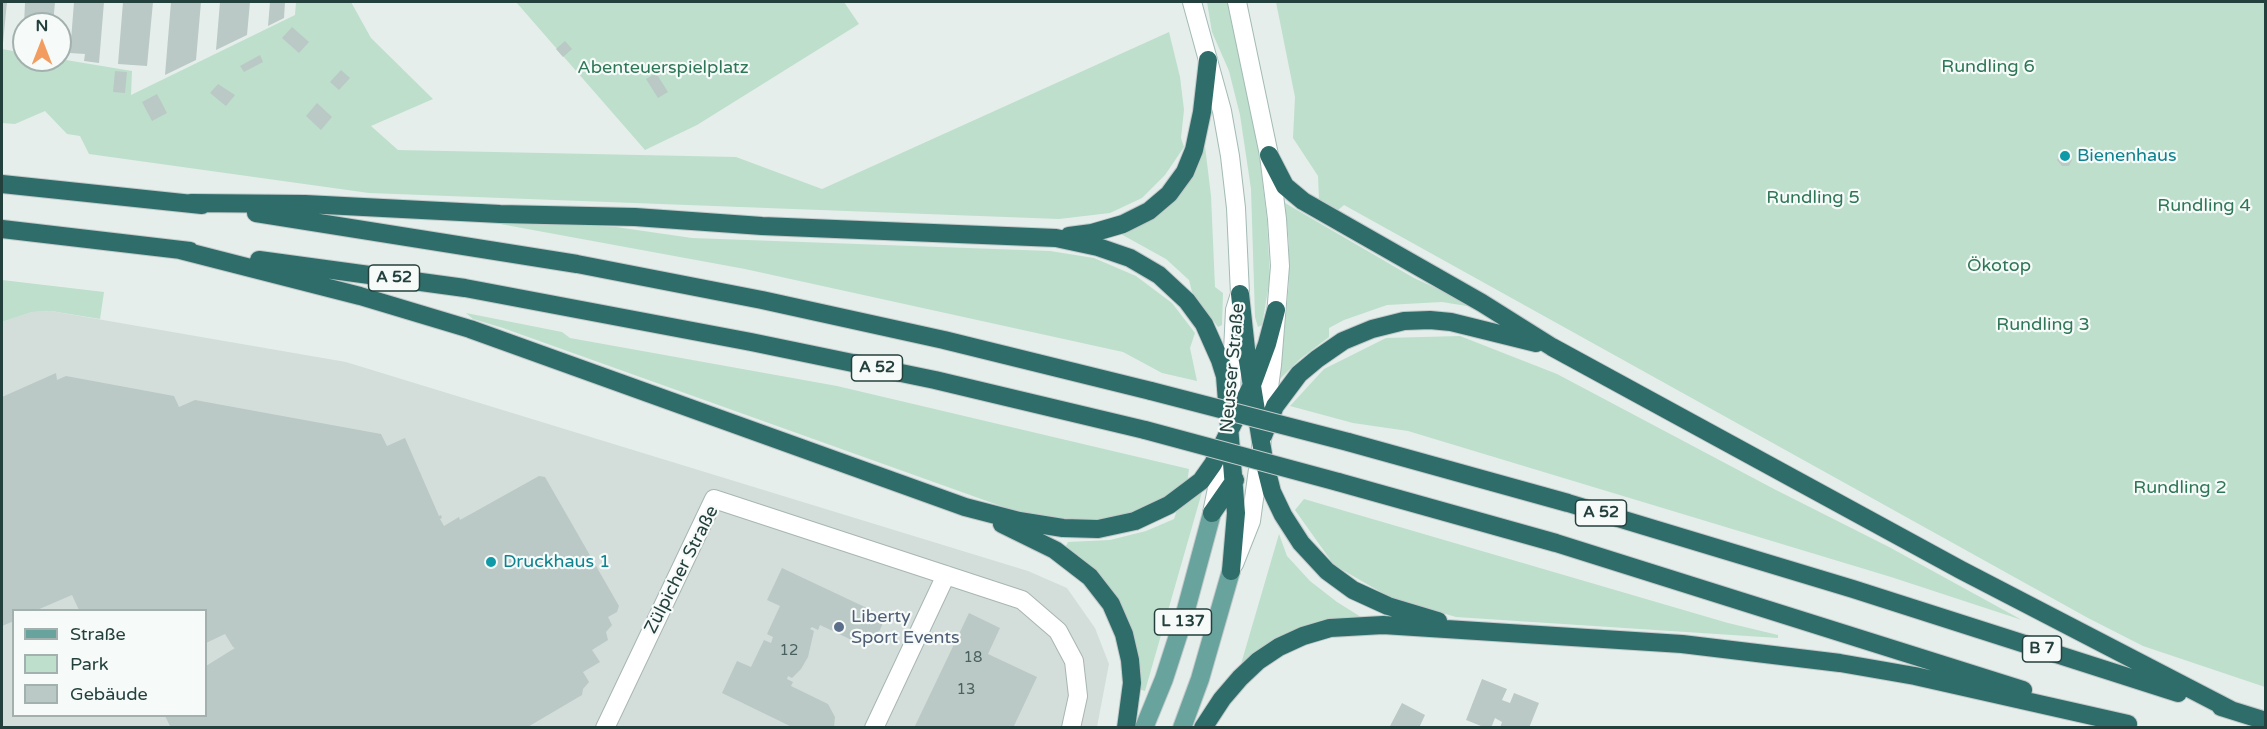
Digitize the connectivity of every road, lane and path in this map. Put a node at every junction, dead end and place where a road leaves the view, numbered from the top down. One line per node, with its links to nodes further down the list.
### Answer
1 (1192, 2): 5 (main road, Neusser Straße / L 137)
2 (1237, 2): 4 (main road, Neusser Straße / L 137)
3 (1251, 2): 4 (main road)
4 (1244, 32): 6 (main road, Neusser Straße / L 137)
5 (1208, 60): 10 (highway); 12 (main road, Neusser Straße / L 137)
6 (1269, 155): 13 (main road, Neusser Straße / L 137); 14 (highway)
7 (2, 184): 8 (highway, A 52)
8 (191, 203): 10 (highway); 23 (highway, A 52, bridge)
9 (2, 229): 11 (highway, A 52)
10 (1056, 238): 16 (highway)
11 (180, 250): 19 (highway); 25 (highway, A 52, bridge)
12 (1240, 294): 15 (highway); 16 (main road, Neusser Straße / L 137)
13 (1276, 310): 15 (highway); 17 (main road, Neusser Straße / L 137)
14 (1552, 347): 17 (highway); 26 (highway)
15 (1252, 385): 16 (highway); 17 (highway)
16 (1229, 430): 18 (highway); 19 (highway); 20 (main road, Neusser Straße / L 137)
17 (1262, 439): 18 (highway); 21 (main road, Neusser Straße / L 137); 24 (highway)
18 (1232, 484): 20 (highway); 21 (highway)
19 (965, 507): 32 (highway)
20 (1212, 513): 33 (main road, Neusser Straße / L 137)
21 (1231, 571): 34 (main road, Neusser Straße / L 137)
22 (946, 575): 29 (main road, Zülpicher Straße); 30 (main road); 31 (main road)
23 (1853, 589): 26 (highway, B 7)
24 (1469, 629): 28 (highway); 35 (highway)
25 (1841, 631): 28 (highway, B 7)
26 (2231, 710): 27 (highway, B 7)
27 (2265, 721)
28 (2134, 726)
29 (605, 728)
30 (874, 728)
31 (1071, 728)
32 (1126, 728)
33 (1144, 728)
34 (1182, 728)
35 (1203, 728)

